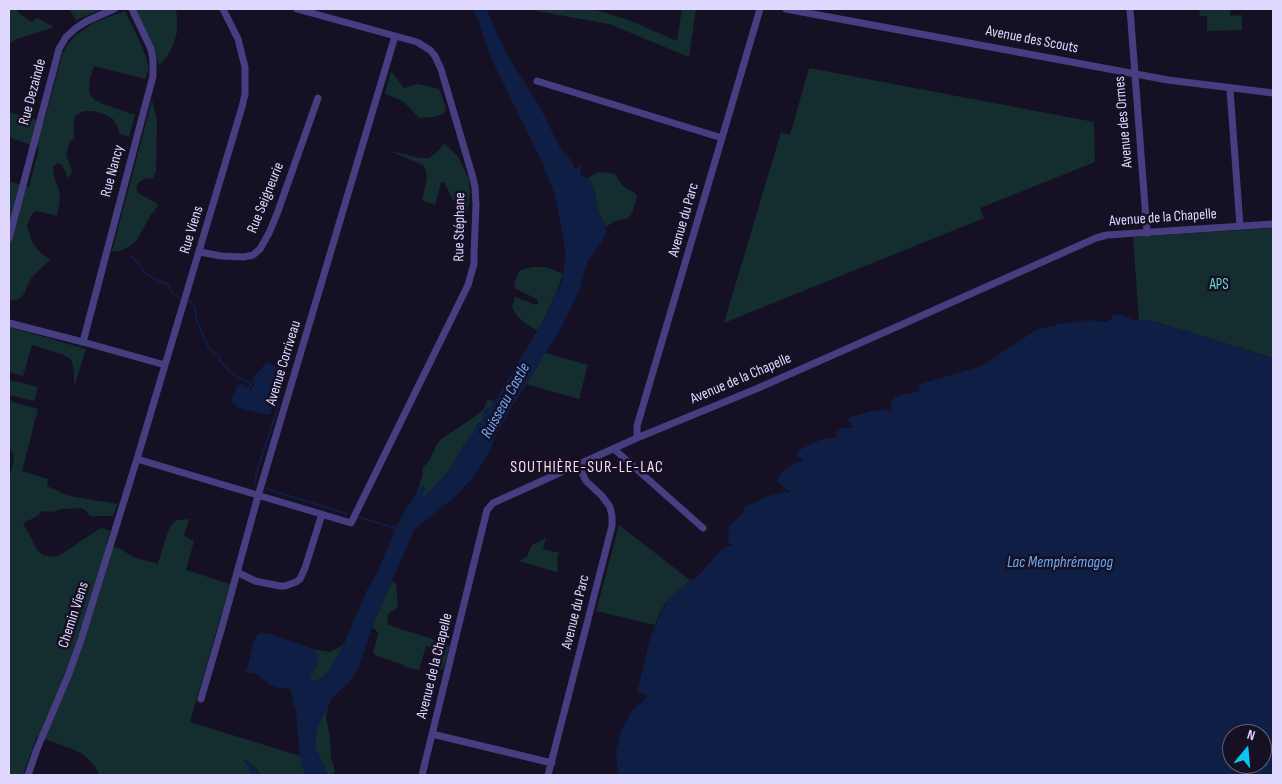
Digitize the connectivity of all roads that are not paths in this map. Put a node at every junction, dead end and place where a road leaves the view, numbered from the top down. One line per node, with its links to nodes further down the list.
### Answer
1 (114, 9): 18 (street, Rue Dezainde)
2 (132, 9): 21 (street, Rue Nancy)
3 (223, 9): 19 (street, Rue Viens)
4 (297, 9): 8 (street, Rue Stéphane)
5 (760, 9): 14 (street, Avenue du Parc)
6 (786, 9): 9 (street, Avenue des Scouts)
7 (1130, 9): 9 (street, Avenue des Ormes)
8 (396, 36): 27 (street, Avenue Corriveau); 28 (street, Rue Stéphane)
9 (1134, 74): 11 (street, Avenue des Scouts); 17 (street, Avenue des Ormes)
10 (536, 81): 14 (street)
11 (1230, 89): 12 (street, Avenue des Scouts); 16 (street)
12 (1273, 93)
13 (318, 98): 19 (street, Rue Seigneurie)
14 (722, 138): 23 (street, Avenue du Parc)
15 (1273, 224): 16 (street, Avenue de la Chapelle)
16 (1240, 226): 17 (street, Avenue de la Chapelle)
17 (1147, 233): 23 (street, Avenue de la Chapelle)
18 (9, 238)
19 (200, 252): 22 (street, Rue Viens)
20 (9, 323): 21 (street)
21 (83, 342): 22 (street)
22 (165, 365): 25 (street, Rue Viens)
23 (638, 438): 24 (street, Avenue de la Chapelle)
24 (614, 449): 26 (street, Avenue de la Chapelle); 29 (street)
25 (137, 460): 27 (street); 34 (street, Chemin Viens)
26 (581, 464): 32 (street, Avenue de la Chapelle); 33 (street, Avenue du Parc)
27 (258, 496): 28 (street); 30 (street, Avenue Corriveau)
28 (322, 514): 30 (street)
29 (703, 528)
30 (237, 572): 31 (street, Avenue Corriveau)
31 (200, 698)
32 (432, 734): 33 (street); 35 (street, Avenue de la Chapelle)
33 (552, 763): 36 (street, Avenue du Parc)
34 (28, 775)
35 (422, 775)
36 (548, 775)

